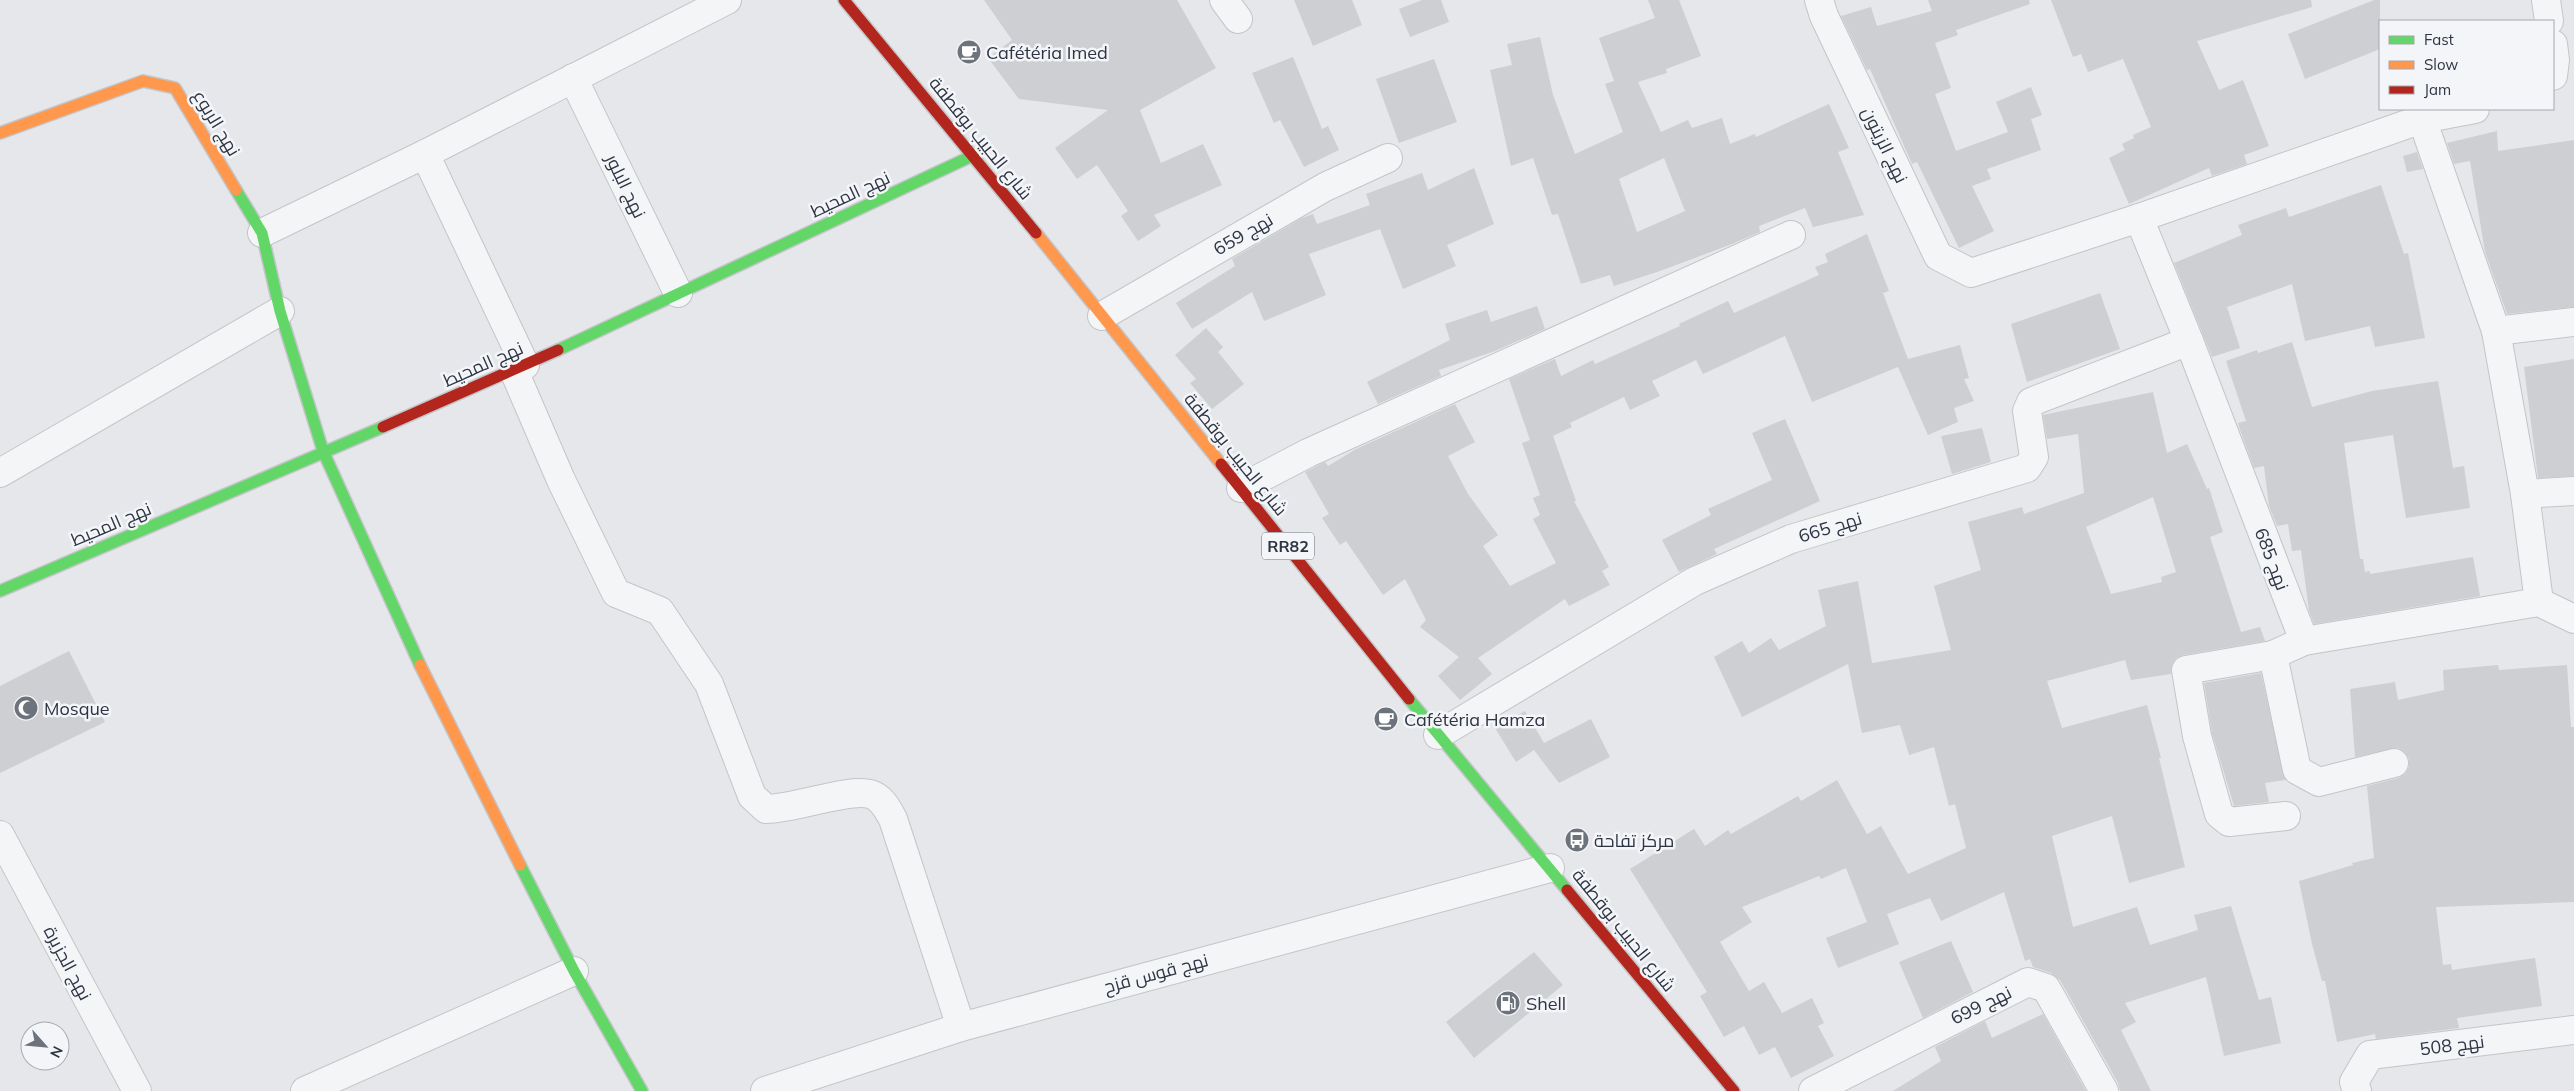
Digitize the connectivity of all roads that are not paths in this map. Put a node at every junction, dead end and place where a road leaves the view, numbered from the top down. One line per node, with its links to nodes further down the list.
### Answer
1 (727, 0): 8 (street)
2 (844, 0): 13 (street, شارع الحبيب بوقطفة / RR82)
3 (1819, 0): 15 (street, نهج الزيتون)
4 (2546, 0): 5 (street)
5 (2549, 20)
6 (2554, 52): 7 (street)
7 (2554, 68)
8 (573, 78): 12 (street); 18 (street, نهج البلور)
9 (2469, 110): 10 (street)
10 (2422, 119): 15 (street); 22 (street)
11 (0, 133): 16 (street, نهج الربوع)
12 (425, 154): 16 (street); 24 (street)
13 (974, 156): 18 (street, نهج المحيط); 20 (street, شارع الحبيب بوقطفة / RR82)
14 (1388, 158): 20 (street, نهج 659)
15 (2139, 218): 23 (street, نهج 685)
16 (262, 233): 19 (street, نهج الربوع)
17 (1791, 235): 27 (street)
18 (678, 293): 24 (street, نهج المحيط)
19 (280, 311): 25 (street, نهج الربوع); 26 (street)
20 (1102, 316): 27 (street, شارع الحبيب بوقطفة / RR82)
21 (2574, 322): 22 (street)
22 (2496, 331): 29 (street)
23 (2189, 341): 33 (street, نهج 685); 35 (street, نهج 665)
24 (519, 368): 25 (street, نهج المحيط); 41 (street)
25 (323, 451): 30 (street, نهج المحيط); 40 (street, نهج الربوع)
26 (0, 473)
27 (1241, 488): 35 (street, شارع الحبيب بوقطفة / RR82)
28 (2574, 491): 29 (street)
29 (2525, 494): 31 (street)
30 (0, 591)
31 (2539, 602): 32 (street); 33 (street)
32 (2574, 619)
33 (2304, 641): 34 (street)
34 (2273, 655): 36 (street); 37 (street)
35 (1438, 736): 39 (street, شارع الحبيب بوقطفة / RR82)
36 (2394, 762)
37 (2286, 816)
38 (0, 835): 43 (street, نهج الجزيرة)
39 (1550, 868): 41 (street, نهج قوس قزح); 47 (street, شارع الحبيب بوقطفة / RR82)
40 (574, 971): 44 (street); 45 (street, نهج الربوع)
41 (961, 1027): 46 (street, نهج قوس قزح)
42 (2574, 1030): 50 (street, نهج 508)
43 (137, 1091)
44 (305, 1091)
45 (642, 1091)
46 (765, 1091)
47 (1734, 1091)
48 (1813, 1091): 49 (street, نهج 699)
49 (2104, 1091)
50 (2357, 1091)

